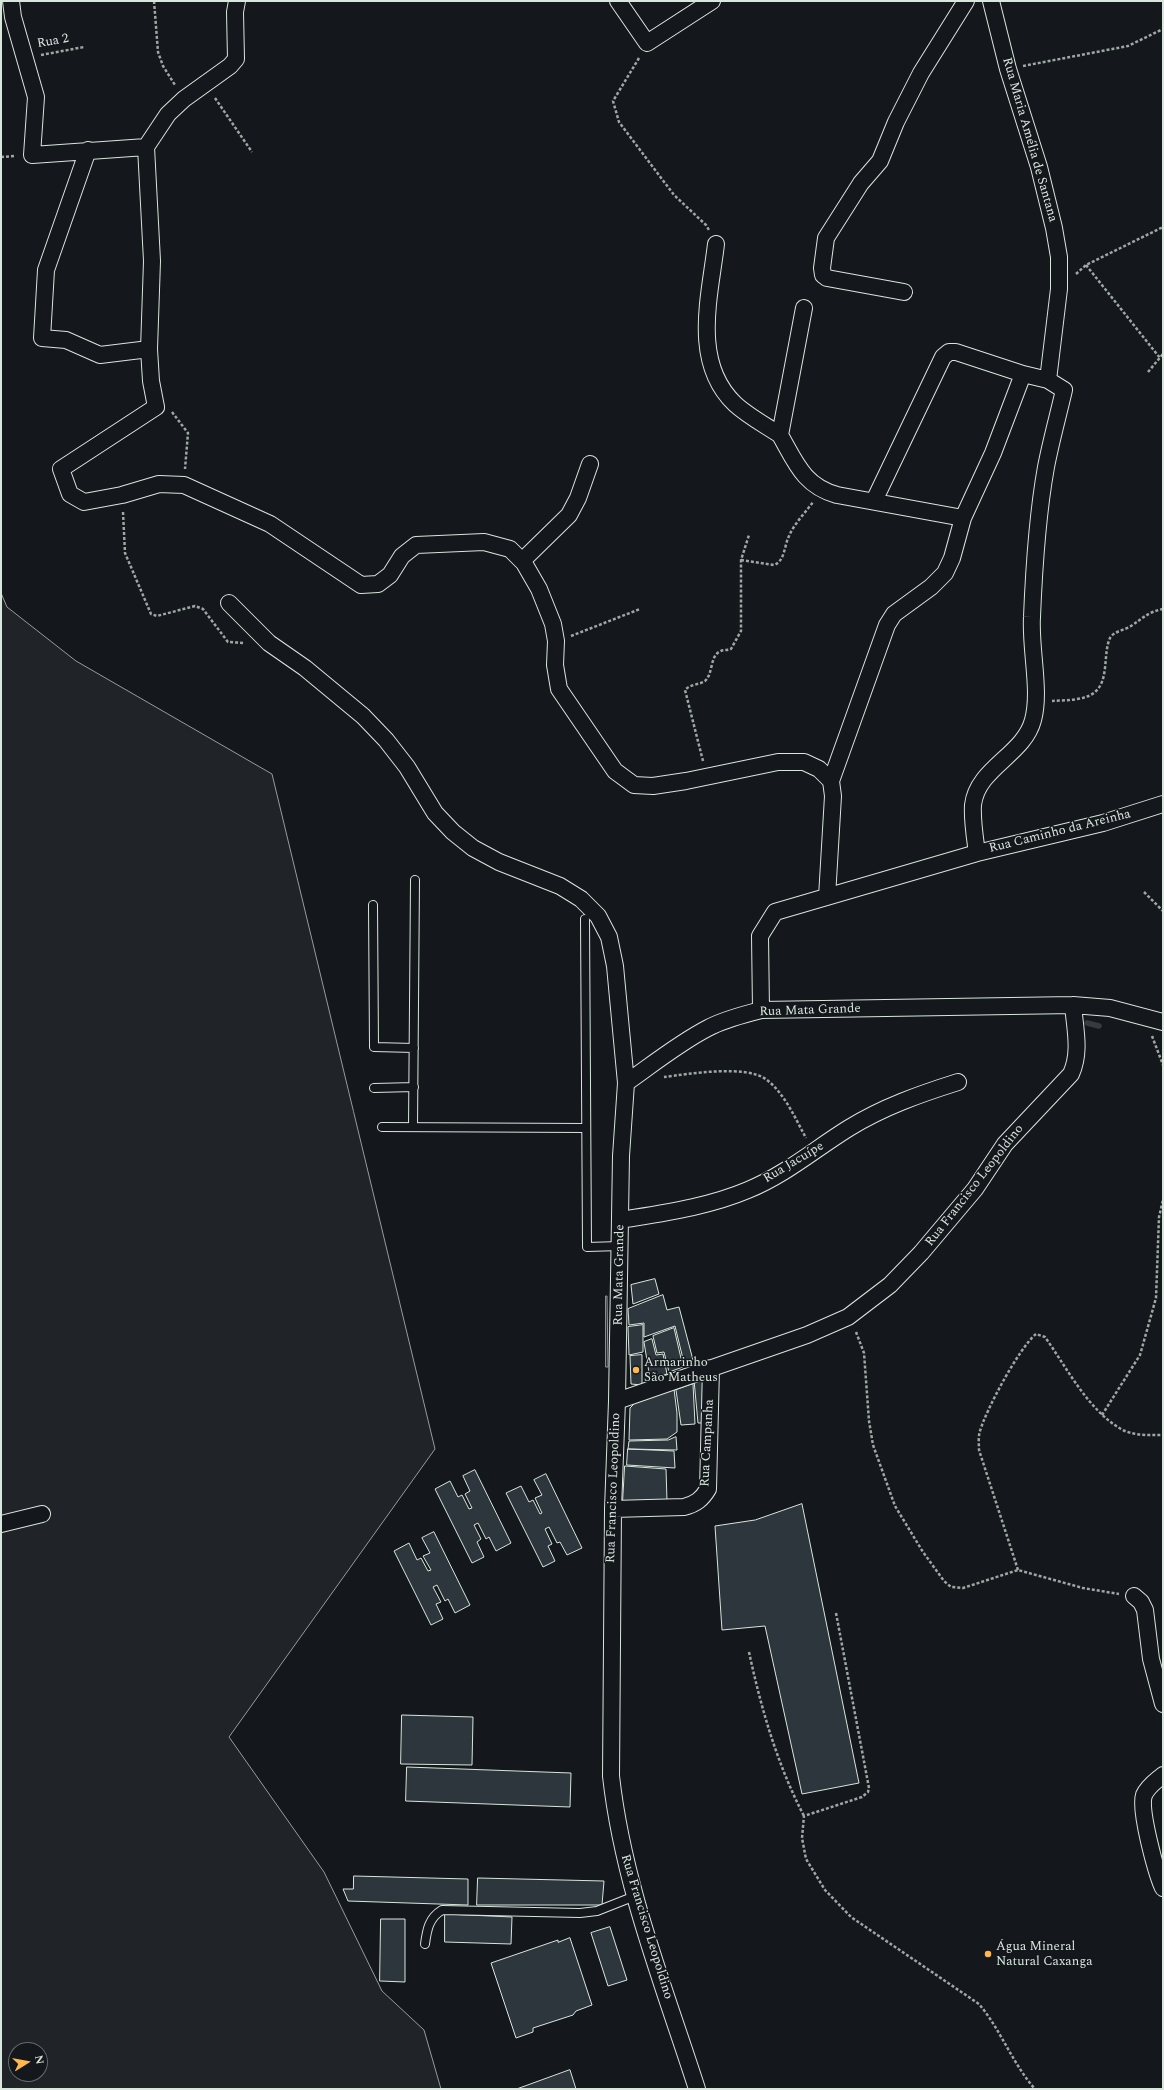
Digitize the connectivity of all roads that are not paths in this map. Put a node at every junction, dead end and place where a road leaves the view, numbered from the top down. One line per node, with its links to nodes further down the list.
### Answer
1 (11, 1): 8 (street)
2 (237, 1): 7 (street)
3 (618, 1): 4 (street)
4 (712, 1)
5 (966, 1): 10 (street)
6 (991, 1): 14 (street, Rua Maria Amélia de Santana)
7 (146, 147): 8 (street); 12 (street)
8 (88, 150): 12 (street)
9 (716, 244): 15 (street)
10 (904, 292)
11 (804, 308): 15 (street)
12 (149, 349): 19 (street)
13 (1023, 374): 14 (street); 17 (street); 18 (street)
14 (1048, 380): 23 (street)
15 (780, 435): 17 (street)
16 (590, 464): 19 (street)
17 (874, 501): 18 (street)
18 (963, 518): 21 (street)
19 (522, 561): 21 (street)
20 (229, 603): 33 (street)
21 (831, 781): 25 (street)
22 (1163, 804): 23 (street, Rua Caminho da Areinha)
23 (977, 853): 25 (street, Rua Caminho da Areinha)
24 (415, 880): 31 (lane)
25 (827, 897): 29 (street, Rua Caminho da Areinha)
26 (373, 905): 31 (lane)
27 (585, 919): 38 (lane)
28 (1073, 1005): 29 (street, Rua Mata Grande); 30 (street, Rua Mata Grande); 41 (street, Rua Francisco Leopoldino)
29 (761, 1010): 33 (street, Rua Mata Grande)
30 (1163, 1022)
31 (414, 1048): 34 (lane)
32 (958, 1082): 39 (street, Rua Jacuípe)
33 (626, 1083): 39 (street, Rua Mata Grande)
34 (414, 1087): 35 (lane); 37 (lane)
35 (374, 1088)
36 (382, 1127): 37 (lane)
37 (413, 1127): 38 (lane)
38 (586, 1128): 40 (lane)
39 (621, 1220): 40 (street, Rua Mata Grande)
40 (620, 1246): 42 (street, Rua Mata Grande)
41 (711, 1368): 42 (street, Rua Francisco Leopoldino); 43 (street, Rua Campanha)
42 (617, 1401): 43 (street, Rua Francisco Leopoldino)
43 (613, 1509): 50 (street, Rua Francisco Leopoldino)
44 (42, 1514): 45 (street)
45 (1, 1524)
46 (1134, 1596): 47 (street)
47 (1163, 1704)
48 (1163, 1775): 49 (street)
49 (1163, 1888)
50 (634, 1896): 51 (lane); 52 (street, Rua Francisco Leopoldino)
51 (425, 1944)
52 (697, 2089)

